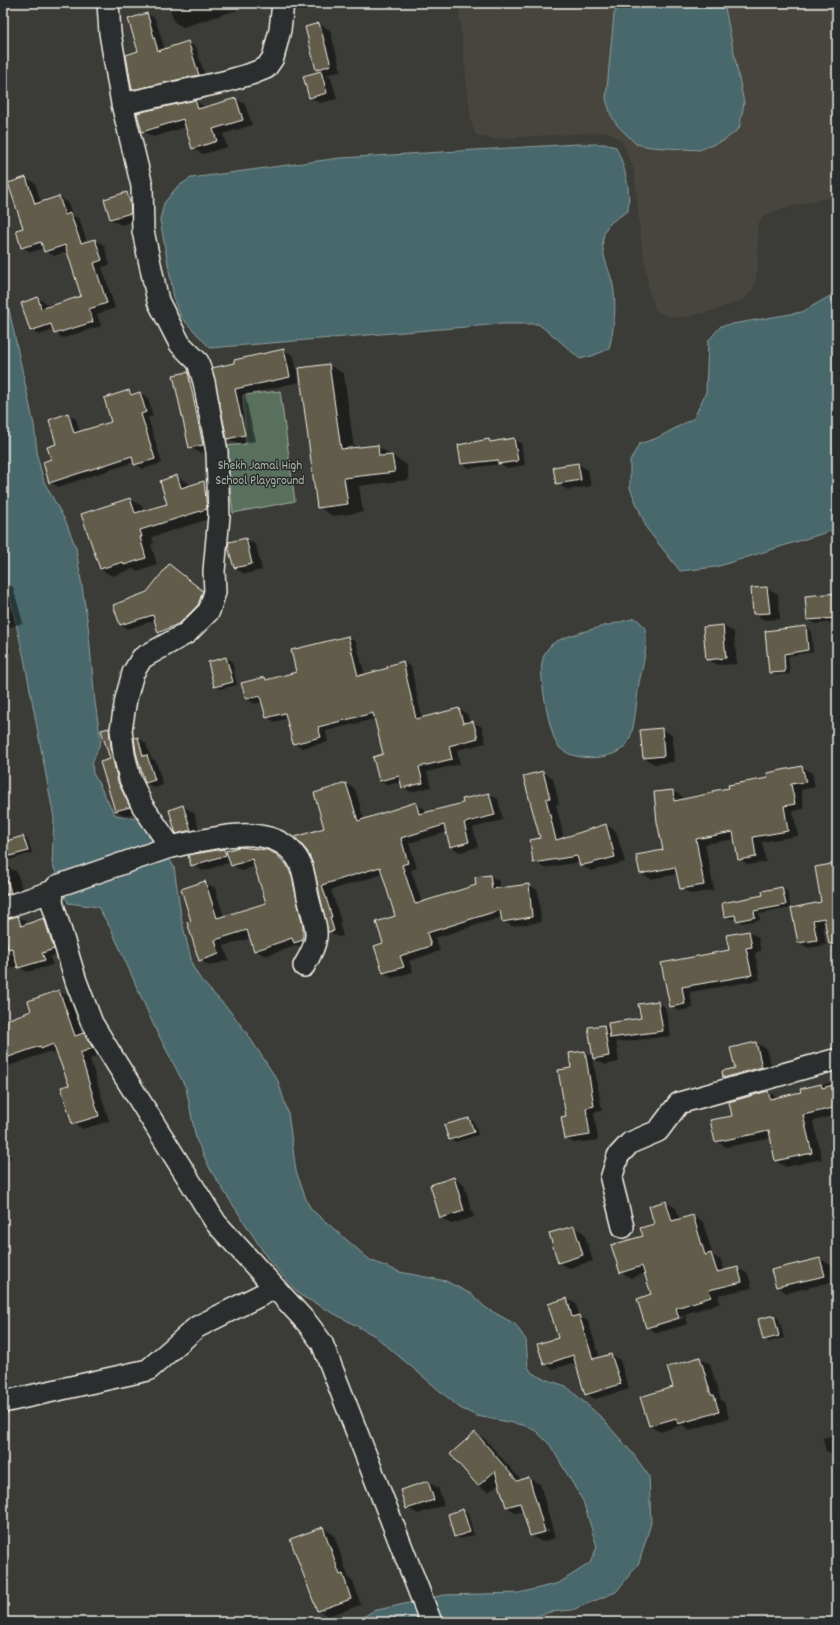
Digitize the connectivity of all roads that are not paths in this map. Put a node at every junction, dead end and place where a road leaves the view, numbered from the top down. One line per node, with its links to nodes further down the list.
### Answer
1 (108, 3): 3 (street)
2 (283, 3): 3 (street)
3 (122, 104): 4 (street)
4 (166, 848): 5 (street); 7 (street)
5 (55, 888): 6 (street); 10 (street)
6 (3, 908)
7 (304, 966)
8 (837, 1059): 9 (street)
9 (623, 1227)
10 (275, 1288): 11 (street); 12 (street)
11 (3, 1402)
12 (431, 1622)

